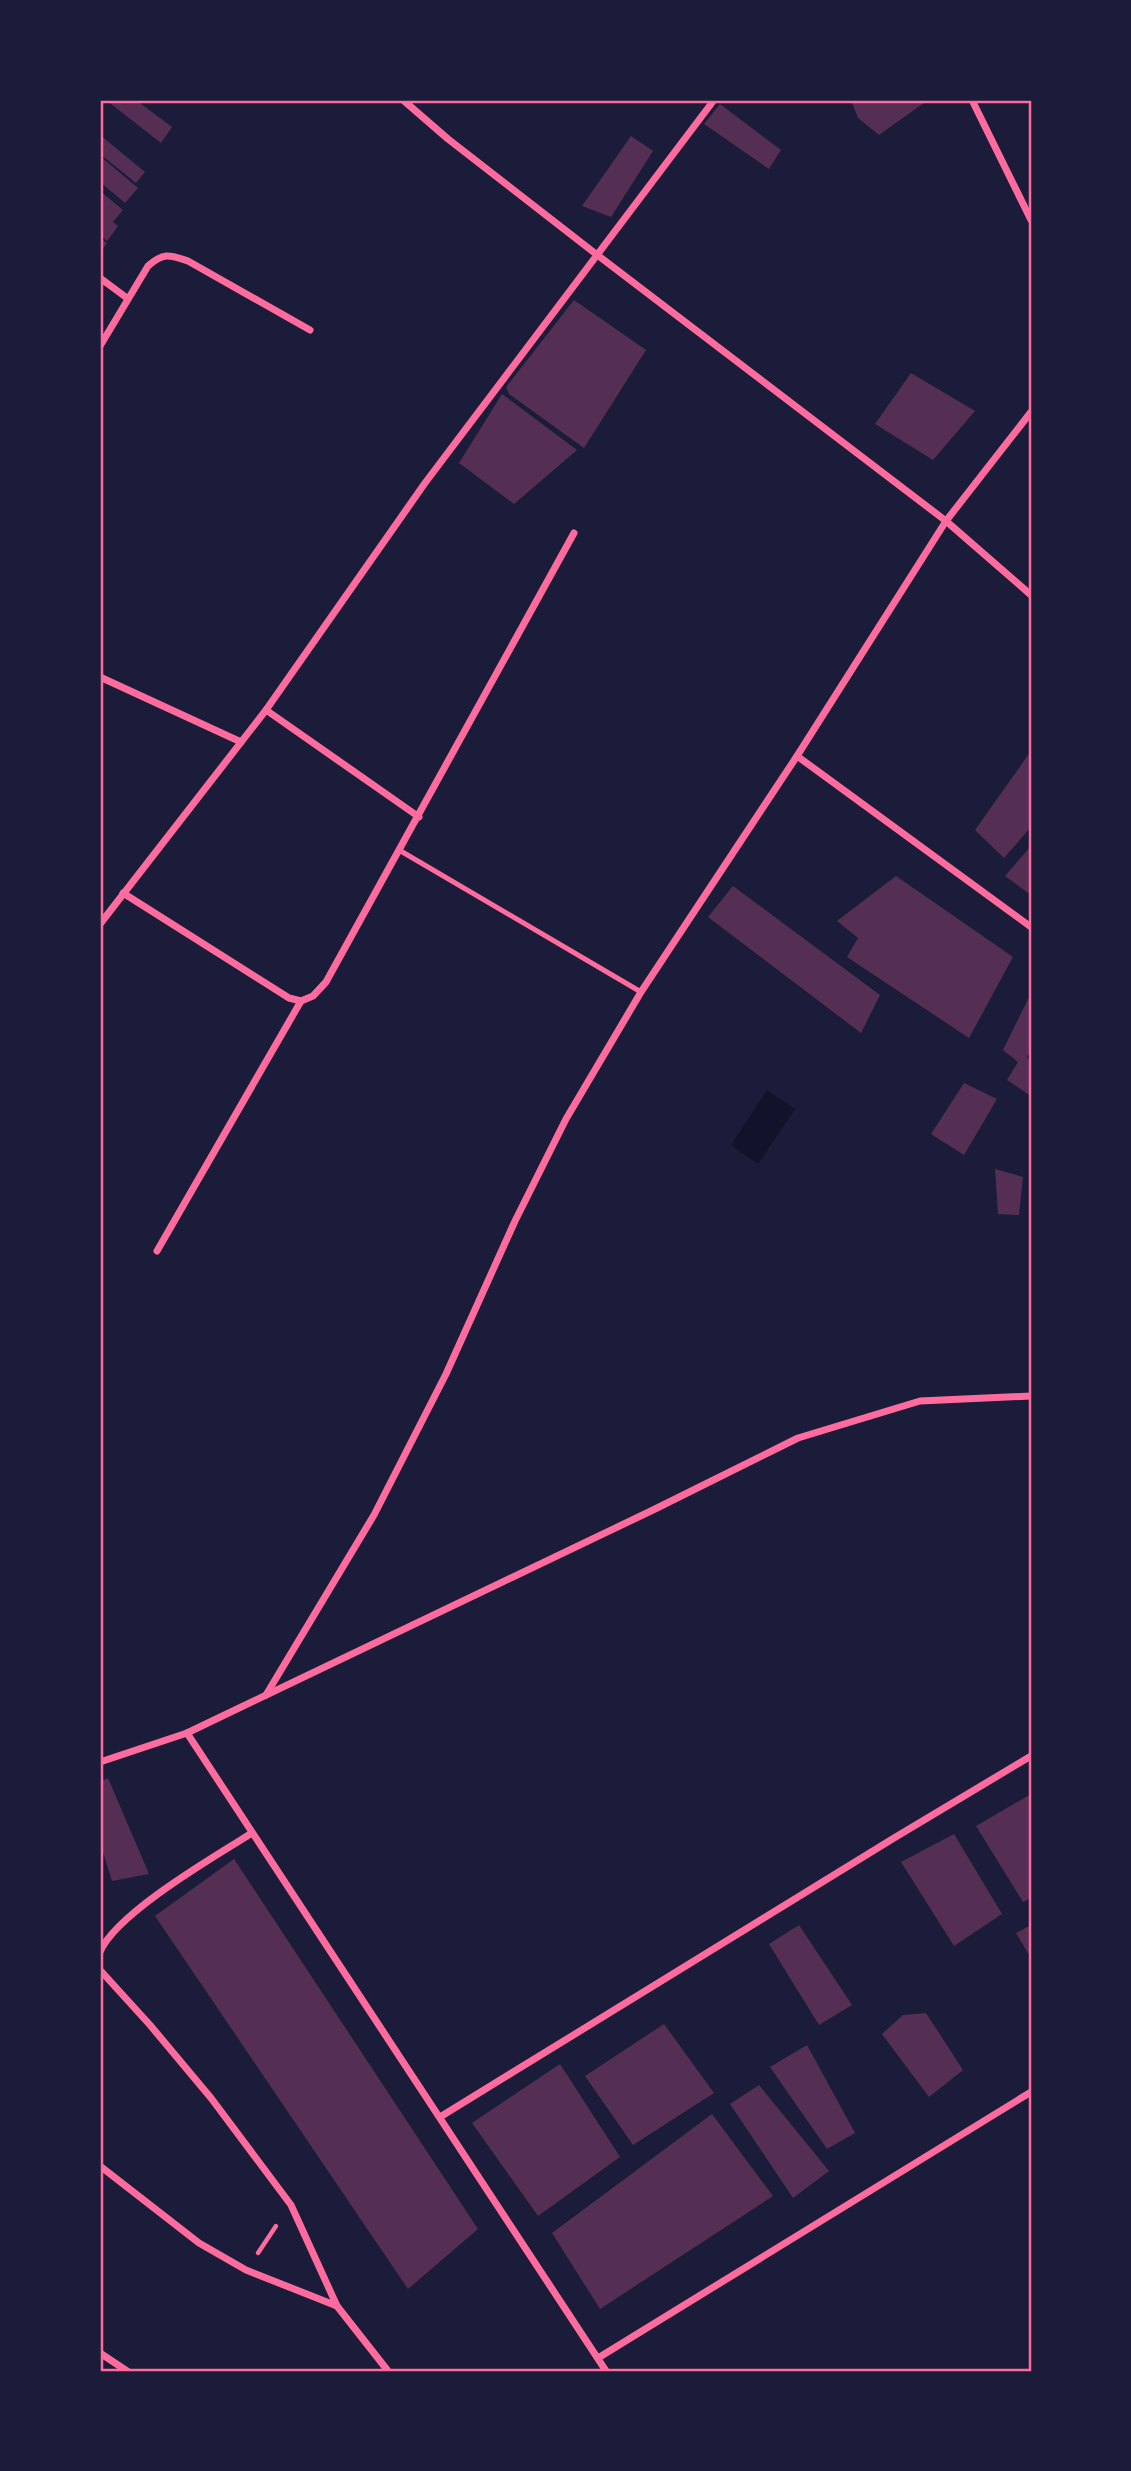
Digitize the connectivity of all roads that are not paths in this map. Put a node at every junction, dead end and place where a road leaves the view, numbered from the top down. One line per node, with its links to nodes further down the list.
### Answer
1 (403, 100): 5 (street)
2 (714, 100): 5 (street)
3 (972, 100): 4 (street)
4 (1031, 220)
5 (596, 254): 11 (street); 15 (street)
6 (100, 278): 7 (street)
7 (127, 298): 8 (street); 9 (street)
8 (310, 330)
9 (100, 346)
10 (1031, 412): 11 (street)
11 (946, 521): 13 (street); 17 (street)
12 (574, 533): 18 (street)
13 (1031, 595)
14 (100, 677): 16 (street)
15 (266, 710): 16 (street); 18 (street)
16 (241, 742): 20 (street)
17 (797, 757): 22 (street); 23 (street)
18 (419, 817): 19 (street)
19 (399, 850): 23 (lane); 24 (street)
20 (123, 893): 21 (street); 24 (street)
21 (100, 924)
22 (1031, 927)
23 (641, 992): 27 (street)
24 (301, 1001): 25 (street)
25 (157, 1251)
26 (1031, 1396): 27 (street)
27 (266, 1695): 28 (street)
28 (187, 1733): 30 (street); 31 (street)
29 (1031, 1756): 35 (street)
30 (100, 1762)
31 (253, 1833): 32 (street); 35 (street)
32 (100, 1952)
33 (100, 1970): 37 (street)
34 (1031, 2092): 39 (street)
35 (440, 2117): 39 (street)
36 (100, 2166): 37 (street)
37 (337, 2306): 41 (street)
38 (100, 2353): 40 (street)
39 (598, 2358): 42 (street)
40 (127, 2371)
41 (388, 2371)
42 (606, 2371)

